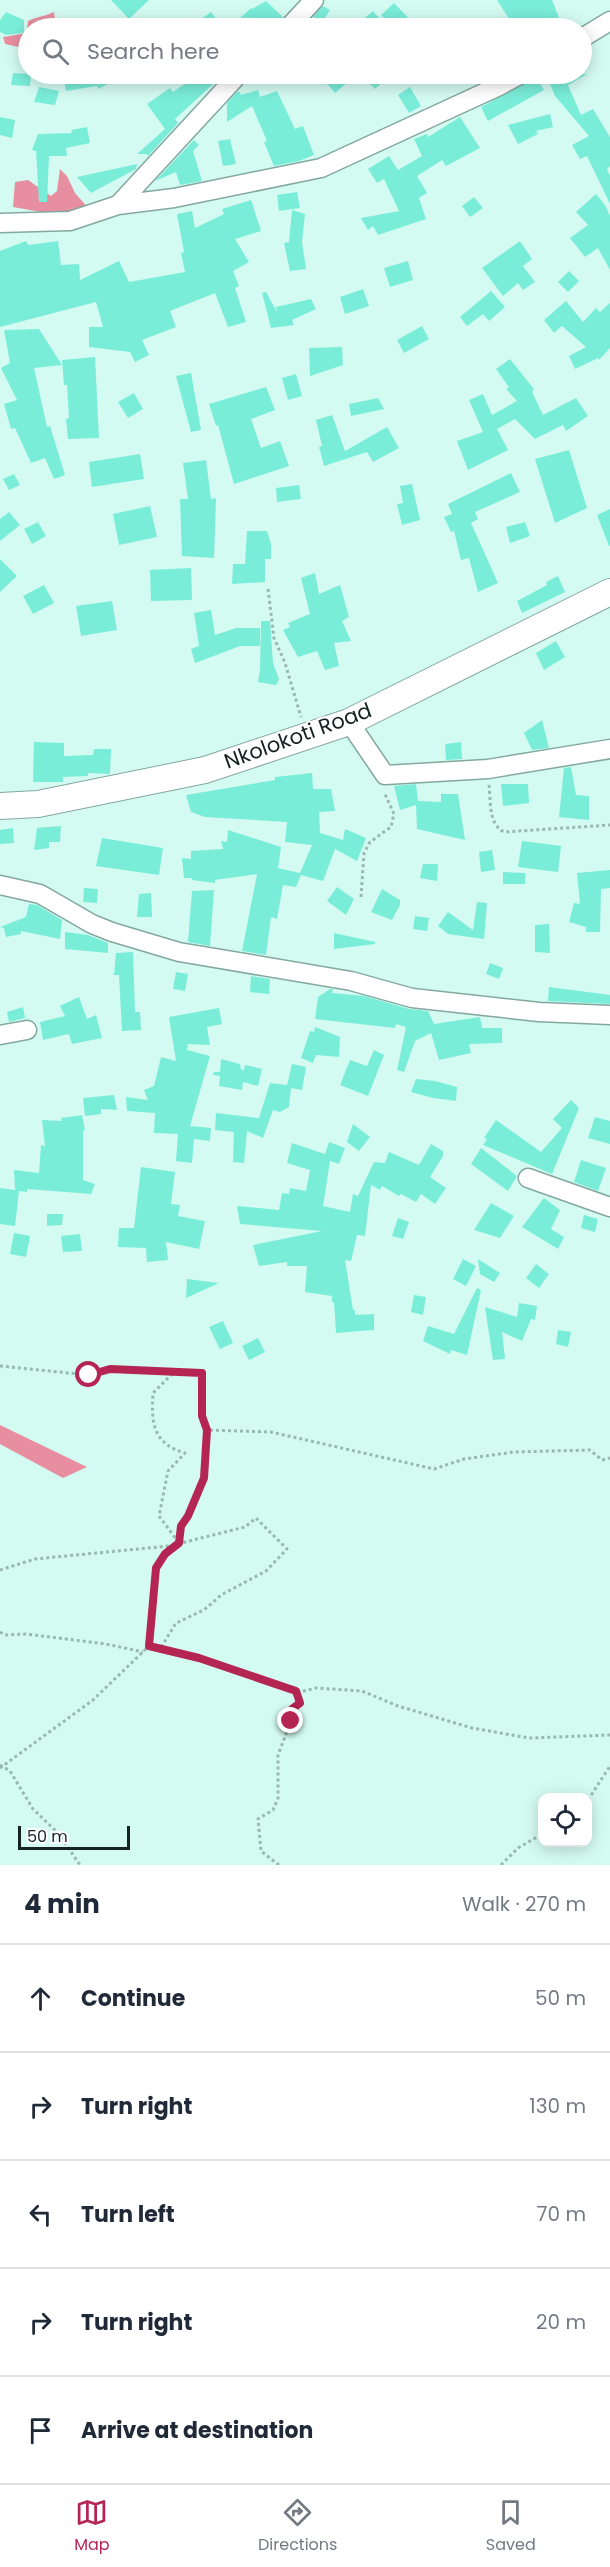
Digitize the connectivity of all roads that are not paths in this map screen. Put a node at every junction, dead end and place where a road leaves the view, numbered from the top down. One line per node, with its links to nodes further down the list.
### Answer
1 (314, 0): 2 (street)
2 (297, 18)
3 (610, 21): 4 (street)
4 (592, 32)
5 (230, 84): 7 (street)
6 (503, 84): 7 (street)
7 (118, 205): 8 (street)
8 (0, 223)
9 (610, 592): 10 (main road, Nkolokoti Road)
10 (349, 722): 11 (street); 12 (main road, Nkolokoti Road)
11 (610, 748)
12 (0, 806)
13 (0, 885): 14 (street)
14 (610, 1015)
15 (27, 1030): 16 (street)
16 (0, 1035)
17 (528, 1178): 18 (street)
18 (610, 1207)

